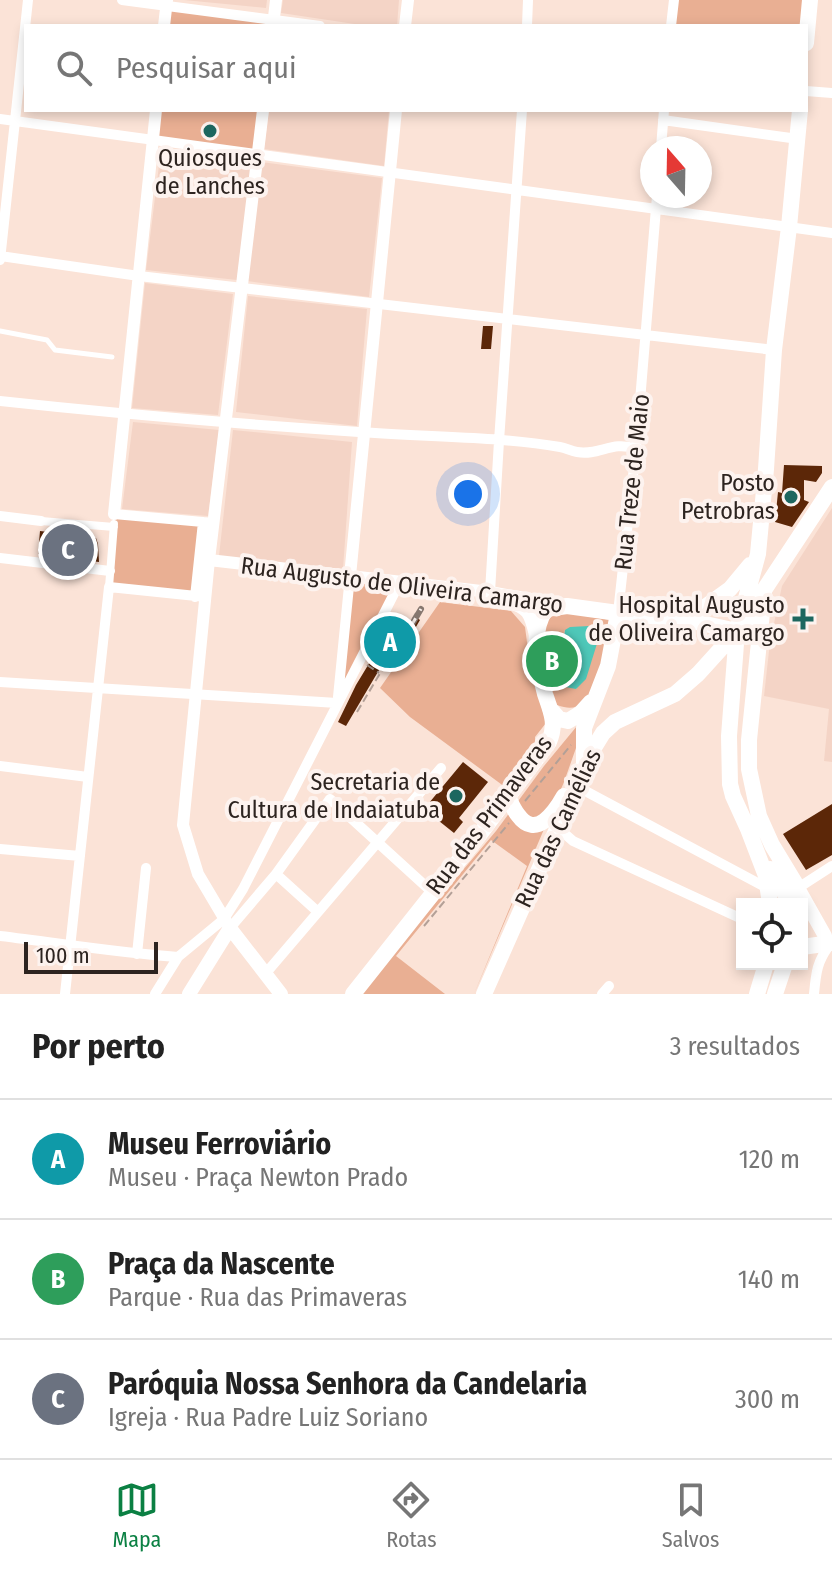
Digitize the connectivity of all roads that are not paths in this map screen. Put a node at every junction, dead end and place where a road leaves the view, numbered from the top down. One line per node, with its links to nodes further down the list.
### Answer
1 (28, 0): 10 (street)
2 (122, 0): 8 (street)
3 (276, 0): 9 (street)
4 (408, 0): 12 (street)
5 (528, 0): 13 (street)
6 (674, 0): 14 (street)
7 (810, 0): 15 (main road)
8 (167, 3): 9 (street); 11 (street)
9 (273, 23)
10 (27, 24)
11 (164, 24)
12 (405, 24)
13 (527, 24)
14 (671, 24)
15 (808, 24)
16 (24, 59): 26 (street)
17 (808, 91): 18 (street)
18 (832, 93)
19 (156, 112): 29 (street)
20 (263, 112): 30 (street)
21 (396, 112): 31 (street)
22 (522, 112): 32 (street)
23 (800, 112): 28 (main road)
24 (664, 115): 27 (street); 28 (street)
25 (0, 119): 26 (street)
26 (14, 121): 29 (street); 36 (street)
27 (662, 136)
28 (798, 139): 34 (main road)
29 (153, 140): 30 (street); 37 (street)
30 (257, 154): 31 (street); 38 (street)
31 (390, 172): 32 (street); 39 (street)
32 (518, 190): 33 (street); 40 (street)
33 (656, 209): 34 (street); 42 (street, Rua Treze de Maio)
34 (789, 227): 35 (street); 43 (main road)
35 (832, 233)
36 (0, 257): 37 (street)
37 (139, 276): 38 (street); 46 (street)
38 (242, 289): 39 (street); 47 (street)
39 (376, 304): 40 (street); 48 (street)
40 (508, 320): 42 (street); 49 (street)
41 (0, 331): 44 (lane)
42 (646, 336): 43 (street); 50 (street, Rua Treze de Maio)
43 (774, 350): 56 (main road)
44 (112, 357)
45 (0, 401): 46 (street)
46 (124, 415): 47 (street); 53 (street)
47 (225, 423): 48 (street); 55 (street)
48 (363, 433): 49 (street); 60 (street)
49 (499, 441): 50 (street); 64 (street)
50 (636, 449): 67 (street, Rua Treze de Maio)
51 (832, 487): 63 (main road, Rua das Camélias)
52 (0, 516): 54 (street)
53 (114, 520): 54 (street); 55 (street); 59 (street)
54 (41, 521)
55 (209, 522): 58 (street); 65 (street)
56 (758, 554): 68 (main road); 70 (main road)
57 (0, 558): 59 (street)
58 (209, 560): 60 (street, Rua Augusto de Oliveira Camargo); 65 (street)
59 (110, 571): 62 (street)
60 (350, 576): 61 (street, Rua Augusto de Oliveira Camargo); 78 (street)
61 (400, 582): 64 (street, Rua Augusto de Oliveira Camargo); 78 (street)
62 (109, 587): 65 (street); 74 (street)
63 (764, 589): 69 (main road); 70 (main road, Rua das Camélias)
64 (490, 592): 66 (street, Rua Augusto de Oliveira Camargo); 71 (street, Rua das Primaveras)
65 (200, 597): 75 (street)
66 (567, 606): 67 (main road, Rua Augusto de Oliveira Camargo); 71 (main road)
67 (618, 613): 68 (main road, Rua Augusto de Oliveira Camargo); 76 (main road, Rua Treze de Maio)
68 (687, 620): 70 (main road, Rua Augusto de Oliveira Camargo)
69 (759, 627): 70 (main road); 97 (main road)
70 (737, 631): 72 (main road, Rua das Camélias); 77 (main road)
71 (535, 637): 79 (main road, Rua das Primaveras)
72 (698, 674): 77 (main road); 80 (main road, Rua das Camélias)
73 (0, 682): 74 (street)
74 (98, 688): 75 (street); 83 (street)
75 (196, 694): 78 (street); 102 (street)
76 (597, 695): 79 (main road); 80 (main road, Rua Treze de Maio)
77 (732, 696): 87 (main road)
78 (337, 703): 102 (street)
79 (552, 711): 85 (main road, Rua das Primaveras)
80 (584, 764): 84 (main road, Rua das Camélias); 85 (main road)
81 (0, 766): 83 (street)
82 (441, 768): 88 (street)
83 (88, 777): 90 (street)
84 (576, 786): 86 (main road, Rua das Camélias); 95 (street)
85 (508, 797): 94 (main road, Rua das Primaveras)
86 (559, 826): 101 (street); 116 (main road, Rua das Camélias)
87 (748, 829): 95 (main road); 96 (main road)
88 (378, 842): 93 (street); 94 (street); 99 (street)
89 (0, 849): 90 (street)
90 (80, 856): 105 (street)
91 (832, 866): 98 (street)
92 (146, 868): 107 (street)
93 (276, 874): 99 (street); 102 (street)
94 (432, 892): 115 (main road, Rua das Primaveras)
95 (769, 897)
96 (795, 898)
97 (797, 898)
98 (806, 898)
99 (318, 912): 110 (street)
100 (808, 915): 104 (main road)
101 (736, 916)
102 (227, 924): 108 (street); 110 (main road); 113 (main road)
103 (0, 936): 105 (street)
104 (829, 941): 106 (main road); 118 (street)
105 (70, 944): 107 (street); 111 (street)
106 (808, 946)
107 (137, 954): 108 (street)
108 (178, 957): 112 (street)
109 (773, 971): 117 (main road)
110 (266, 973): 114 (main road)
111 (65, 994)
112 (155, 994)
113 (189, 994)
114 (281, 994)
115 (353, 994)
116 (484, 994)
117 (775, 994)
118 (814, 994)

